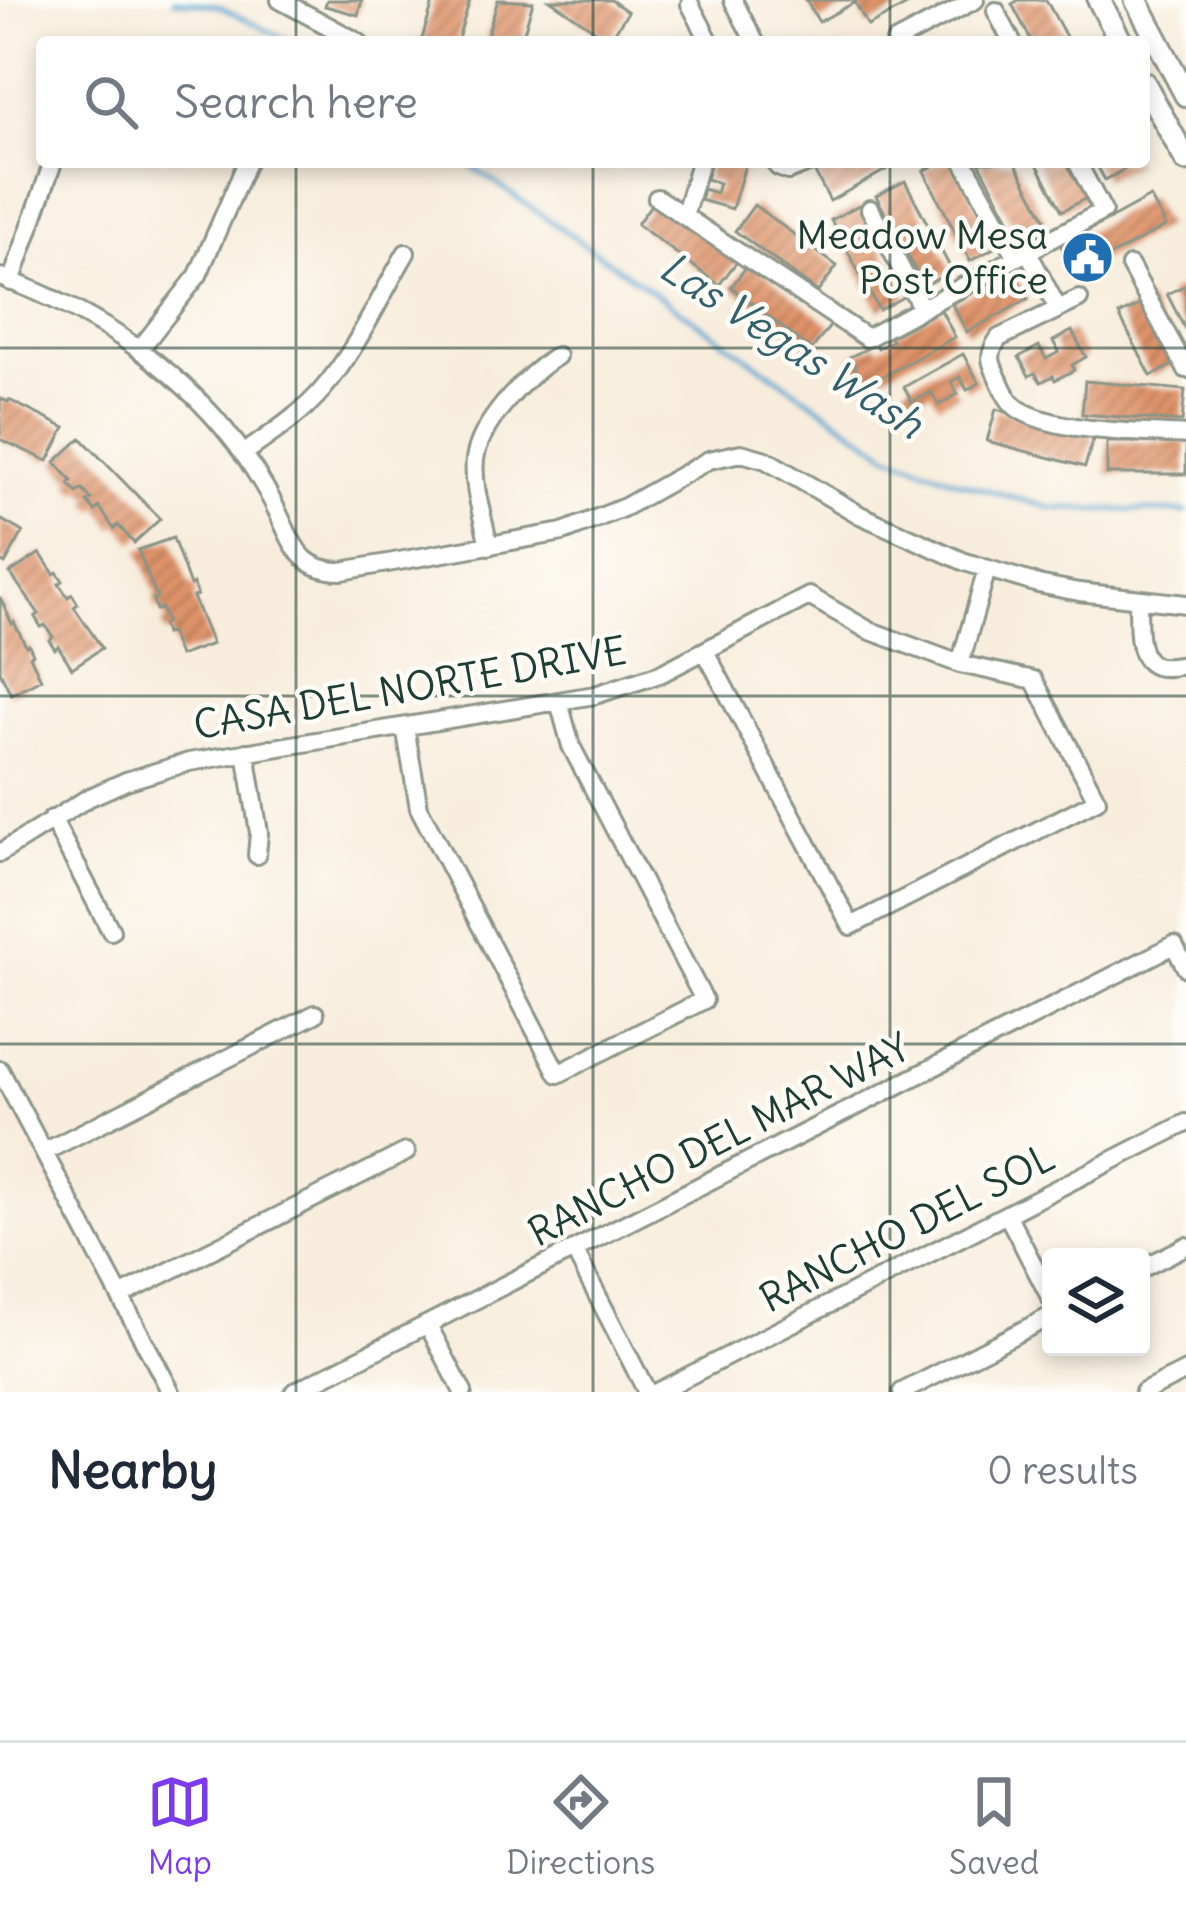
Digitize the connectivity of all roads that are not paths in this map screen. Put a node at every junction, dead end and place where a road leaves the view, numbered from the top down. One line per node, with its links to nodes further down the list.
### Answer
1 (280, 0): 8 (street)
2 (733, 0): 10 (street)
3 (975, 0): 11 (street)
4 (1099, 0): 13 (main road)
5 (1136, 0): 15 (main road)
6 (690, 4): 9 (street)
7 (996, 11): 12 (street)
8 (347, 36)
9 (707, 36)
10 (752, 36)
11 (906, 36)
12 (1009, 36)
13 (1118, 36)
14 (1150, 94): 16 (main road)
15 (1186, 94)
16 (1186, 160)
17 (51, 168): 28 (street)
18 (244, 168): 32 (street)
19 (698, 168): 24 (street)
20 (968, 168): 26 (street)
21 (1080, 168): 26 (street)
22 (657, 198): 24 (street)
23 (870, 209): 30 (street)
24 (684, 215): 30 (street)
25 (406, 253): 36 (street)
26 (1023, 254): 30 (street); 31 (street)
27 (1130, 266): 34 (street)
28 (6, 279): 32 (street)
29 (1079, 299): 31 (street)
30 (922, 309)
31 (1058, 309): 35 (street)
32 (140, 350): 36 (street)
33 (557, 356): 37 (street)
34 (1186, 369)
35 (1186, 435)
36 (243, 454): 37 (street)
37 (489, 546): 38 (street)
38 (987, 569): 39 (street); 42 (street)
39 (1138, 600): 40 (street); 43 (street)
40 (1186, 604)
41 (705, 652): 42 (street, CASA DEL NORTE DRIVE); 42 (street, CASA DEL NORTE DRIVE); 44 (street, CASA DEL NORTE DRIVE)
42 (960, 664)
43 (1186, 665)
44 (559, 702): 45 (street, CASA DEL NORTE DRIVE); 45 (street)
45 (405, 727): 46 (street, CASA DEL NORTE DRIVE)
46 (245, 752): 47 (street, CASA DEL NORTE DRIVE); 49 (street)
47 (52, 819): 48 (street, CASA DEL NORTE DRIVE); 50 (street)
48 (0, 853)
49 (257, 855)
50 (111, 931)
51 (1186, 968): 59 (street, RANCHO DEL MAR WAY)
52 (315, 1014): 55 (street)
53 (0, 1070): 55 (street)
54 (1186, 1123): 57 (street, RANCHO DEL SOL)
55 (44, 1152): 62 (street)
56 (406, 1152): 62 (street)
57 (1007, 1214): 61 (street); 71 (street, RANCHO DEL SOL)
58 (1186, 1246): 60 (street)
59 (574, 1250): 64 (street, RANCHO DEL MAR WAY); 70 (street)
60 (1150, 1264)
61 (1042, 1282)
62 (120, 1296): 67 (street)
63 (1042, 1321): 72 (street)
64 (428, 1324): 68 (street, RANCHO DEL MAR WAY); 69 (street)
65 (1186, 1371): 66 (street)
66 (1147, 1391)
67 (171, 1392)
68 (294, 1392)
69 (463, 1392)
70 (646, 1392)
71 (657, 1392)
72 (902, 1392)

